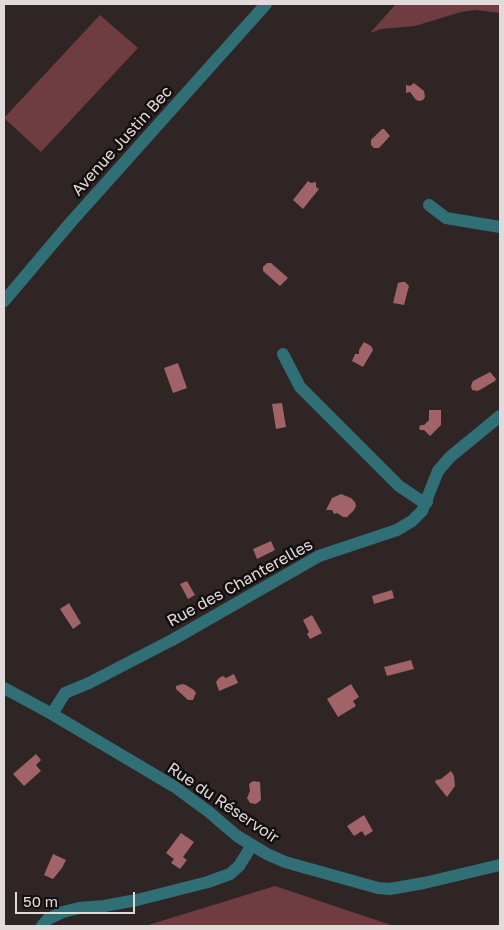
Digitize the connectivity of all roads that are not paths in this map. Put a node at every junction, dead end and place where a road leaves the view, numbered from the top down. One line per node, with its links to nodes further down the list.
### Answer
1 (264, 5): 4 (street, Avenue Justin Bec)
2 (429, 205): 3 (street)
3 (500, 227)
4 (4, 301)
5 (283, 354): 7 (street)
6 (500, 416): 7 (street, Rue des Chanterelles)
7 (427, 502): 9 (street, Rue des Chanterelles)
8 (4, 688): 9 (street, Rue du Réservoir)
9 (52, 714): 10 (street, Rue du Réservoir)
10 (252, 846): 11 (street, Rue du Réservoir); 12 (street)
11 (500, 865)
12 (42, 926)

